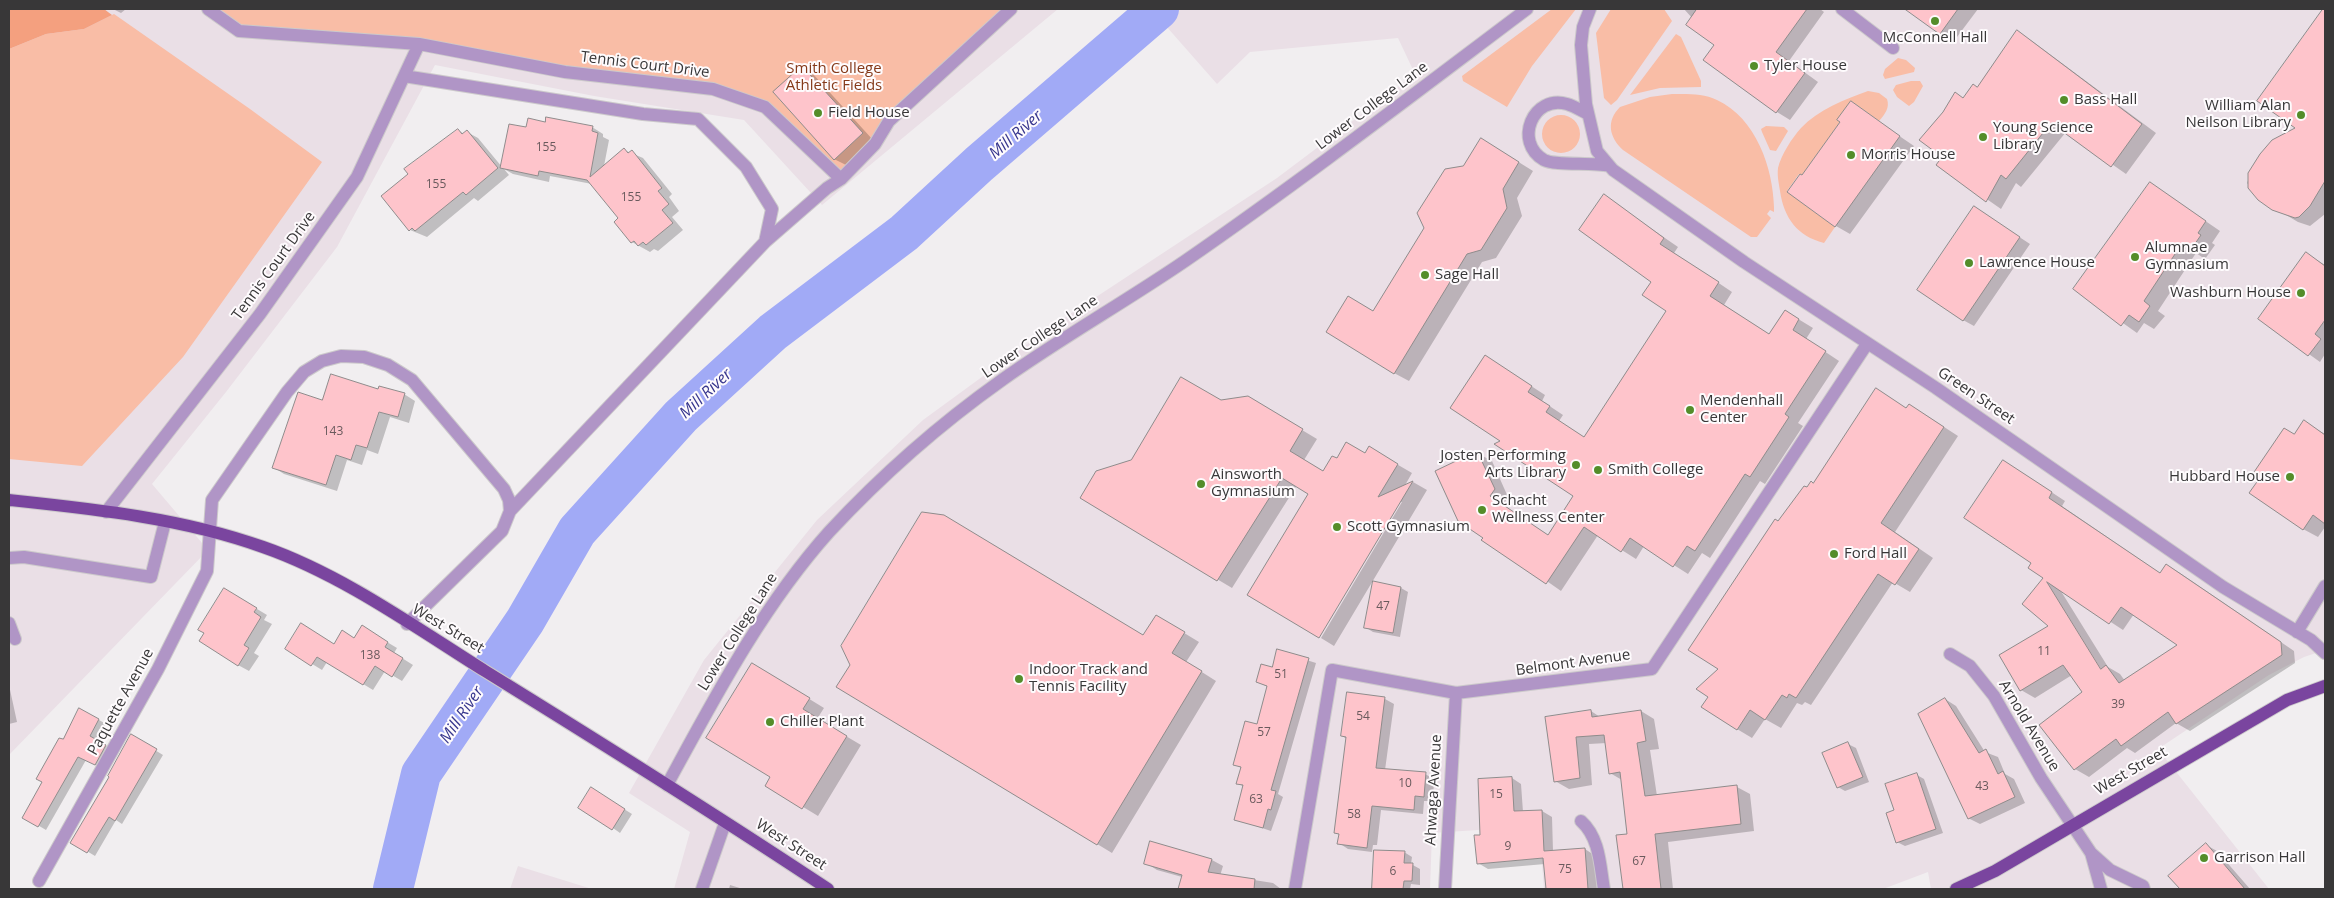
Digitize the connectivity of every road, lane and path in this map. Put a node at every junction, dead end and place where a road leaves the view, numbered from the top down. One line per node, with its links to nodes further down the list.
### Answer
1 (208, 9): 6 (street)
2 (1011, 9): 11 (street)
3 (1527, 9): 29 (street, Lower College Lane)
4 (1590, 9): 9 (street, Green Street)
5 (1842, 9): 7 (street)
6 (419, 44): 8 (street, Tennis Court Drive); 11 (street, Tennis Court Drive)
7 (1893, 48)
8 (404, 76): 12 (street); 16 (street, Tennis Court Drive)
9 (1588, 114): 10 (street, Green Street); 10 (street, Green Street)
10 (1609, 166): 13 (street, Green Street)
11 (841, 179): 12 (street)
12 (765, 242): 15 (street)
13 (1867, 344): 23 (street, Green Street); 28 (street, Belmont Avenue)
14 (9, 500): 16 (main road, West Street)
15 (510, 511): 18 (street, Paquette Avenue); 22 (street)
16 (106, 512): 17 (main road, West Street)
17 (165, 522): 18 (main road, West Street); 19 (street)
18 (209, 531): 22 (main road, West Street); 34 (street, Paquette Avenue)
19 (9, 558)
20 (2325, 586): 23 (street)
21 (9, 623): 24 (street)
22 (408, 624): 29 (main road, West Street)
23 (2297, 632): 25 (street, Green Street)
24 (15, 639)
25 (2325, 653)
26 (1950, 654): 32 (street, Arnold Avenue)
27 (2325, 686): 32 (main road, West Street)
28 (1456, 693): 37 (street, Belmont Avenue); 38 (street, Ahwaga Avenue)
29 (667, 785): 31 (main road, West Street)
30 (1581, 821): 39 (street)
31 (725, 823): 35 (street); 36 (main road, West Street)
32 (2071, 825): 33 (street, Arnold Avenue); 40 (main road, West Street)
33 (2091, 853): 41 (street); 42 (street)
34 (39, 881)
35 (702, 889)
36 (828, 889)
37 (1295, 889)
38 (1446, 889)
39 (1604, 889)
40 (1956, 889)
41 (2101, 889)
42 (2144, 889)

